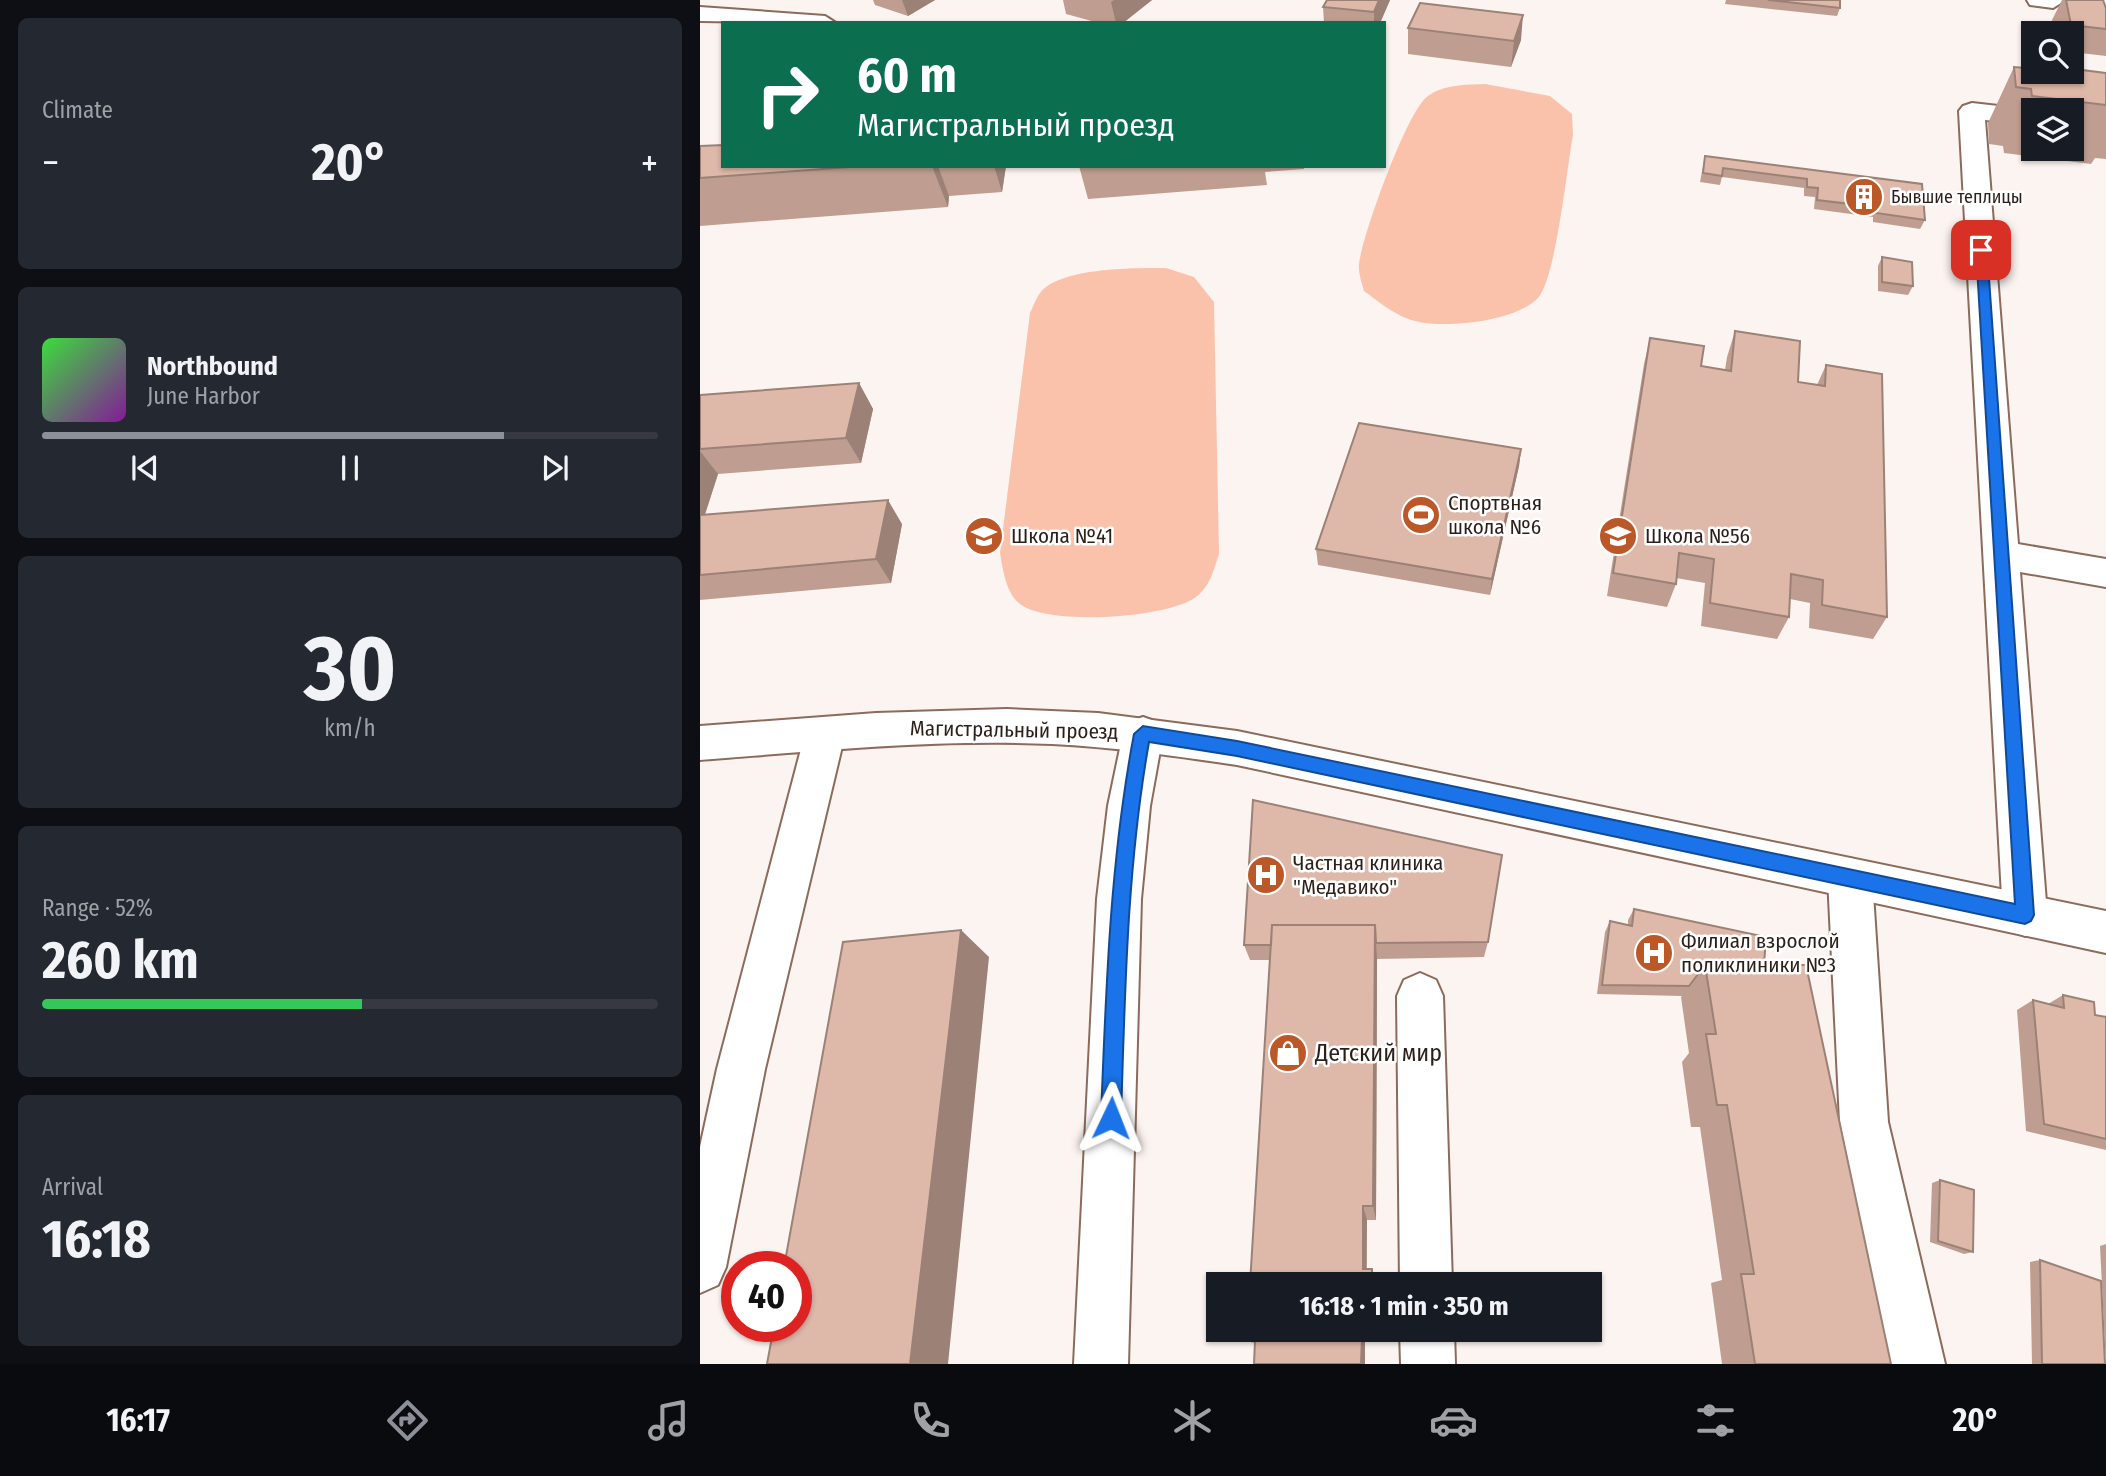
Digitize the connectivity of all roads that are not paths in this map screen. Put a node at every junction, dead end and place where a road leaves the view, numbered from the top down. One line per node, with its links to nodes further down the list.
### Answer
1 (700, 14): 2 (main road)
2 (797, 21)
3 (2021, 117): 4 (main road)
4 (2001, 555): 5 (main road); 10 (main road)
5 (2106, 573)
6 (825, 734): 7 (main road, Магистральный проезд); 8 (main road, Магистральный проезд); 13 (main road)
7 (1143, 734): 9 (main road, Магистральный проезд); 16 (main road)
8 (700, 743)
9 (1850, 878): 10 (main road, Магистральный проезд); 18 (main road)
10 (2025, 915): 11 (main road, Магистральный проезд)
11 (2106, 932)
12 (1420, 996): 14 (main road)
13 (700, 1267)
14 (1426, 1272)
15 (1427, 1342): 17 (main road)
16 (1101, 1364)
17 (1428, 1364)
18 (1918, 1364)

